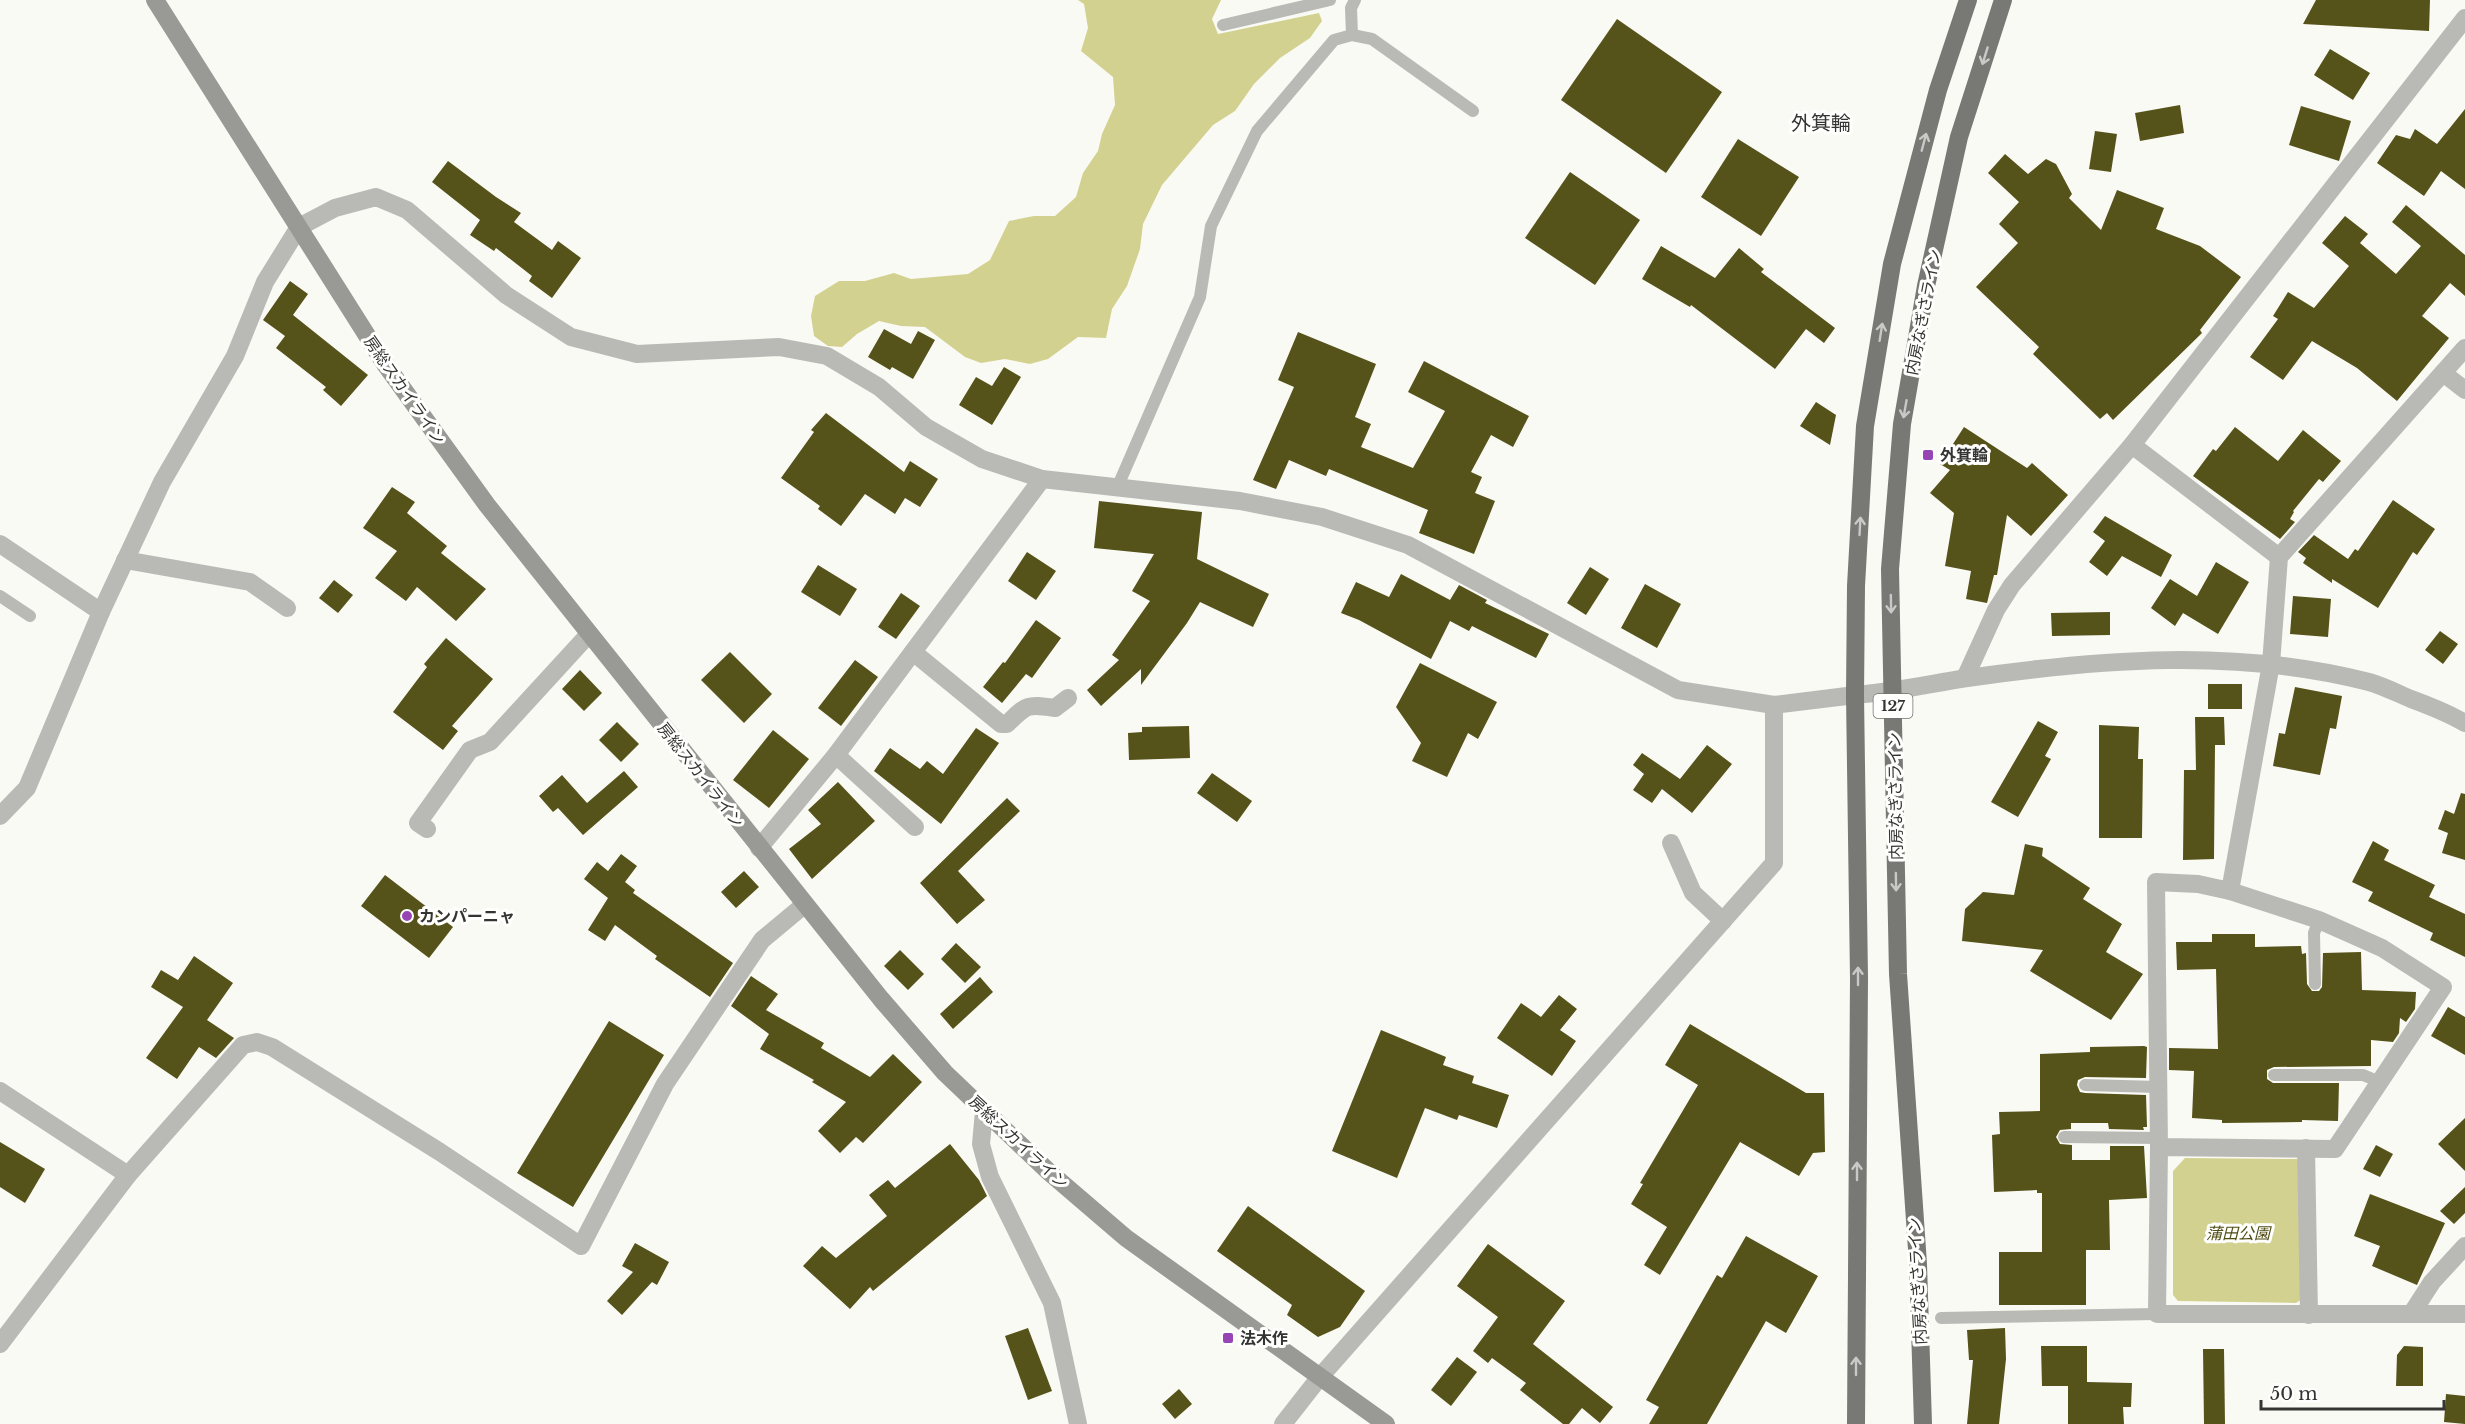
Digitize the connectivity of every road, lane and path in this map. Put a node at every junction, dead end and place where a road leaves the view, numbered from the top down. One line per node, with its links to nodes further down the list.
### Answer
1 (155, 0): 10 (main road, 房総スカイライン)
2 (1330, 0): 7 (lane)
3 (1355, 0): 8 (lane)
4 (1968, 0): 29 (highway, 127, one-way to 4)
5 (2003, 0): 28 (highway, 内房なぎさライン / 127, one-way to 28)
6 (2465, 18): 14 (street)
7 (1223, 25)
8 (1352, 35): 9 (lane); 16 (lane)
9 (1473, 111)
10 (298, 227): 15 (street); 19 (street); 24 (main road, 房総スカイライン)
11 (2465, 348): 12 (street)
12 (2443, 373): 13 (street); 18 (street)
13 (2465, 390)
14 (2132, 445): 18 (street); 27 (street)
15 (1042, 479): 16 (street); 25 (street)
16 (1117, 488): 31 (street)
17 (0, 544): 22 (street)
18 (2279, 556): 26 (street)
19 (125, 560): 21 (street); 22 (street)
20 (0, 596): 23 (lane)
21 (287, 608)
22 (101, 612): 34 (street)
23 (30, 616)
24 (589, 634): 36 (street); 38 (main road, 房総スカイライン)
25 (913, 652): 30 (street); 33 (street)
26 (2271, 664): 27 (street); 32 (street); 39 (street)
27 (1965, 678): 28 (street)
28 (1893, 692): 29 (street); 66 (highway, 内房なぎさライン / 127, one-way to 66)
29 (1855, 695): 31 (street); 65 (highway, 127, one-way to 29)
30 (1068, 698)
31 (1774, 705): 42 (street)
32 (2465, 723)
33 (836, 755): 35 (street); 38 (street)
34 (0, 816)
35 (915, 826)
36 (427, 829)
37 (1671, 843): 42 (street)
38 (759, 849): 40 (main road, 房総スカイライン)
39 (2230, 891): 41 (street); 47 (street)
40 (804, 904): 49 (main road, 房総スカイライン); 53 (street)
41 (2319, 920): 43 (lane); 45 (street)
42 (1723, 921): 61 (street)
43 (2315, 984)
44 (2274, 1075): 45 (lane)
45 (2380, 1082): 52 (street)
46 (2085, 1085): 47 (lane)
47 (2158, 1087): 51 (street)
48 (0, 1091): 53 (street)
49 (984, 1111): 61 (main road, 房総スカイライン); 62 (street)
50 (2064, 1137): 51 (lane)
51 (2159, 1142): 52 (street); 56 (street)
52 (2306, 1148): 57 (street)
53 (128, 1175): 60 (street)
54 (2465, 1246): 55 (street)
55 (2412, 1313): 57 (street); 58 (street)
56 (2157, 1314): 57 (street); 59 (lane)
57 (2309, 1314)
58 (2465, 1314)
59 (1941, 1318)
60 (0, 1344)
61 (1319, 1377): 63 (street); 64 (main road, 房総スカイライン)
62 (1078, 1424)
63 (1283, 1424)
64 (1386, 1424)
65 (1856, 1424)
66 (1923, 1424)

